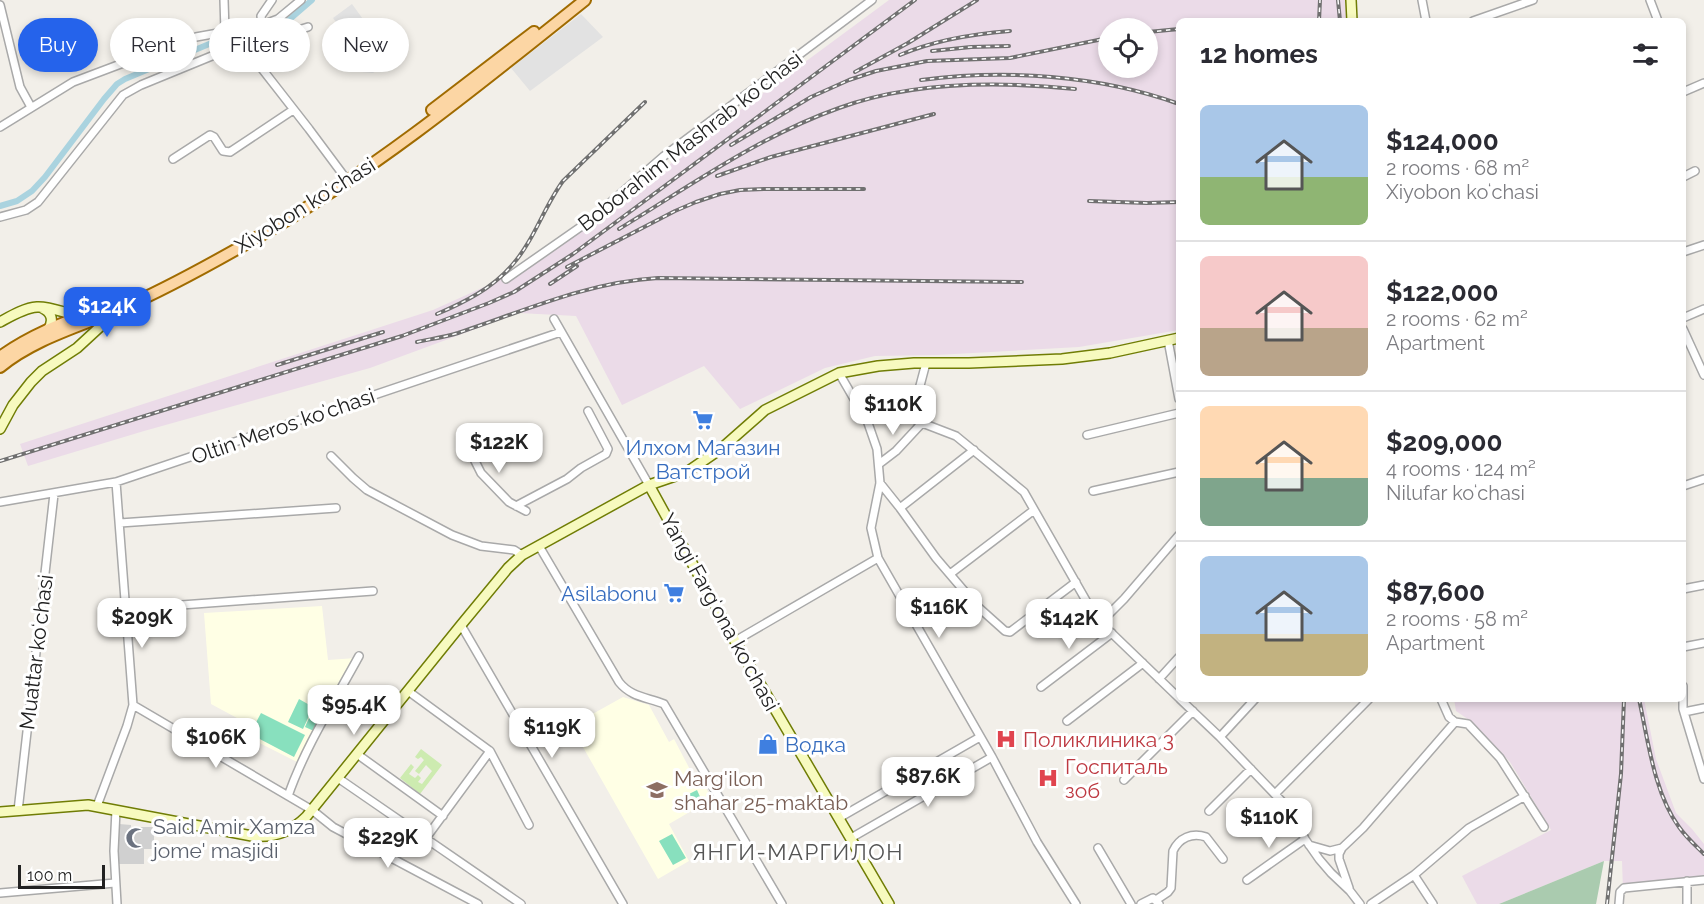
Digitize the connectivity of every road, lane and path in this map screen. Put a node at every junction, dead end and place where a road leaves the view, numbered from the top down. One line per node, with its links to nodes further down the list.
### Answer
1 (224, 0): 12 (street)
2 (272, 0): 13 (street)
3 (301, 0): 14 (street)
4 (574, 0): 26 (main road, Xiyobon koʻchasi)
5 (585, 0): 26 (main road, Xiyobon koʻchasi)
6 (872, 0): 35 (street, Boborahim Mashrab koʻchasi)
7 (1351, 0): 15 (main road)
8 (1422, 0): 16 (street)
9 (1533, 0): 17 (street)
10 (1650, 0): 18 (street)
11 (0, 5): 24 (street)
12 (225, 18)
13 (261, 18)
14 (279, 18)
15 (1352, 18)
16 (1425, 18)
17 (1482, 18)
18 (1657, 18)
19 (209, 35): 24 (street)
20 (209, 57): 32 (street)
21 (264, 72): 25 (street)
22 (1704, 83): 23 (street)
23 (1686, 88)
24 (32, 107): 27 (street)
25 (293, 110): 28 (street); 30 (street)
26 (433, 114): 30 (main road, Xiyobon koʻchasi); 37 (main road, Xiyobon koʻchasi)
27 (0, 127)
28 (173, 159)
29 (1695, 171): 31 (street)
30 (344, 176): 39 (main road, Xiyobon koʻchasi)
31 (1686, 176)
32 (0, 216)
33 (1704, 245): 34 (street)
34 (1686, 251)
35 (506, 279)
36 (40, 307): 39 (main road); 42 (main road); 43 (main road)
37 (119, 309): 44 (main road, Xiyobon koʻchasi); 49 (main road)
38 (1704, 309): 40 (street)
39 (80, 316): 43 (main road, Xiyobon koʻchasi)
40 (1686, 317)
41 (554, 319): 45 (street, Yangi Fargʻona koʻchasi)
42 (1, 320)
43 (48, 330): 50 (main road, Xiyobon koʻchasi)
44 (64, 331): 49 (main road); 52 (main road, Xiyobon koʻchasi)
45 (561, 332): 67 (street, Oltin Meros koʻchasi); 69 (street, Yangi Fargʻona koʻchasi)
46 (1686, 336): 54 (street)
47 (1176, 339): 48 (main road)
48 (1168, 340): 51 (main road); 55 (street)
49 (77, 348): 59 (main road)
50 (0, 357)
51 (926, 363): 53 (main road); 58 (street)
52 (0, 368)
53 (839, 373): 64 (street); 69 (main road)
54 (1704, 375)
55 (1176, 383)
56 (588, 411): 74 (street)
57 (1176, 414): 60 (street)
58 (922, 423): 62 (street); 64 (street)
59 (0, 429)
60 (1087, 435)
61 (466, 443): 74 (street)
62 (974, 450): 76 (street); 77 (street)
63 (332, 456): 82 (street)
64 (879, 464): 68 (street)
65 (1176, 473): 71 (street)
66 (1704, 479): 70 (street)
67 (116, 482): 72 (street, Oltin Meros koʻchasi); 79 (street)
68 (880, 483): 76 (street); 83 (street)
69 (649, 485): 81 (main road); 93 (main road, Yangi Fargʻona koʻchasi)
70 (1686, 485)
71 (1093, 491)
72 (54, 494): 73 (street, Oltin Meros koʻchasi); 129 (street, Muattar koʻchasi)
73 (0, 502)
74 (516, 506): 78 (street)
75 (336, 508): 79 (street)
76 (900, 508): 84 (street)
77 (1034, 510): 84 (street); 85 (street)
78 (526, 511)
79 (120, 523): 89 (street)
80 (1176, 539): 90 (street)
81 (539, 546): 82 (main road); 155 (street)
82 (522, 555): 91 (main road)
83 (878, 558): 93 (street); 114 (street)
84 (950, 574): 85 (street)
85 (1076, 582): 90 (street)
86 (1704, 585): 87 (street)
87 (1686, 588)
88 (373, 591): 89 (street)
89 (127, 609): 108 (street)
90 (1101, 622): 92 (street)
91 (461, 626): 101 (main road); 154 (street)
92 (1112, 633): 98 (street); 100 (street)
93 (735, 641): 133 (main road, Yangi Fargʻona koʻchasi)
94 (1704, 643): 95 (street)
95 (1686, 646)
96 (359, 656): 124 (street)
97 (1176, 660): 99 (street)
98 (1143, 663): 99 (street); 112 (street)
99 (1159, 679): 102 (street)
100 (1041, 687)
101 (408, 691): 116 (street); 117 (main road)
102 (1176, 696)
103 (1182, 702): 110 (street)
104 (1252, 702): 115 (street)
105 (1366, 702): 123 (street)
106 (1443, 702): 113 (street)
107 (1684, 702): 111 (street)
108 (133, 705): 124 (street); 126 (street)
109 (1704, 708): 111 (street)
110 (1193, 711): 115 (street); 122 (street)
111 (1684, 712): 121 (street)
112 (1067, 721)
113 (1455, 722): 125 (street); 140 (street)
114 (980, 737): 118 (street); 133 (street)
115 (1220, 737): 119 (street)
116 (490, 751): 132 (street); 134 (street)
117 (357, 754): 120 (main road); 132 (street)
118 (992, 757): 137 (street); 157 (street)
119 (1251, 769): 123 (street); 131 (street)
120 (338, 778): 128 (main road); 136 (street)
121 (1704, 779)
122 (1124, 780)
123 (1275, 794): 138 (street)
124 (288, 796): 128 (street)
125 (1525, 796): 135 (street); 142 (street)
126 (97, 806): 127 (main road); 129 (main road)
127 (116, 810): 128 (main road); 146 (street)
128 (312, 810): 152 (street)
129 (18, 811): 130 (main road)
130 (0, 812)
131 (1209, 812)
132 (443, 816): 136 (street)
133 (839, 818): 137 (main road, Yangi Fargʻona koʻchasi)
134 (529, 825)
135 (1544, 827)
136 (426, 838): 153 (street)
137 (851, 838): 156 (main road, Yangi Fargʻona koʻchasi)
138 (1307, 842): 140 (street); 143 (street); 147 (street)
139 (1098, 848): 158 (street)
140 (1342, 848): 147 (street)
141 (1223, 859): 149 (street)
142 (1414, 875): 160 (street); 161 (street)
143 (1247, 880)
144 (1704, 880): 145 (street)
145 (1687, 881): 162 (street); 163 (street)
146 (115, 883): 148 (street); 151 (street)
147 (1350, 891): 150 (street)
148 (0, 893)
149 (1158, 902): 159 (street)
150 (1357, 903)
151 (117, 904)
152 (478, 904)
153 (521, 904)
154 (622, 904)
155 (783, 904)
156 (889, 904)
157 (1076, 904)
158 (1131, 904)
159 (1141, 904)
160 (1371, 904)
161 (1433, 904)
162 (1619, 904)
163 (1687, 904)

